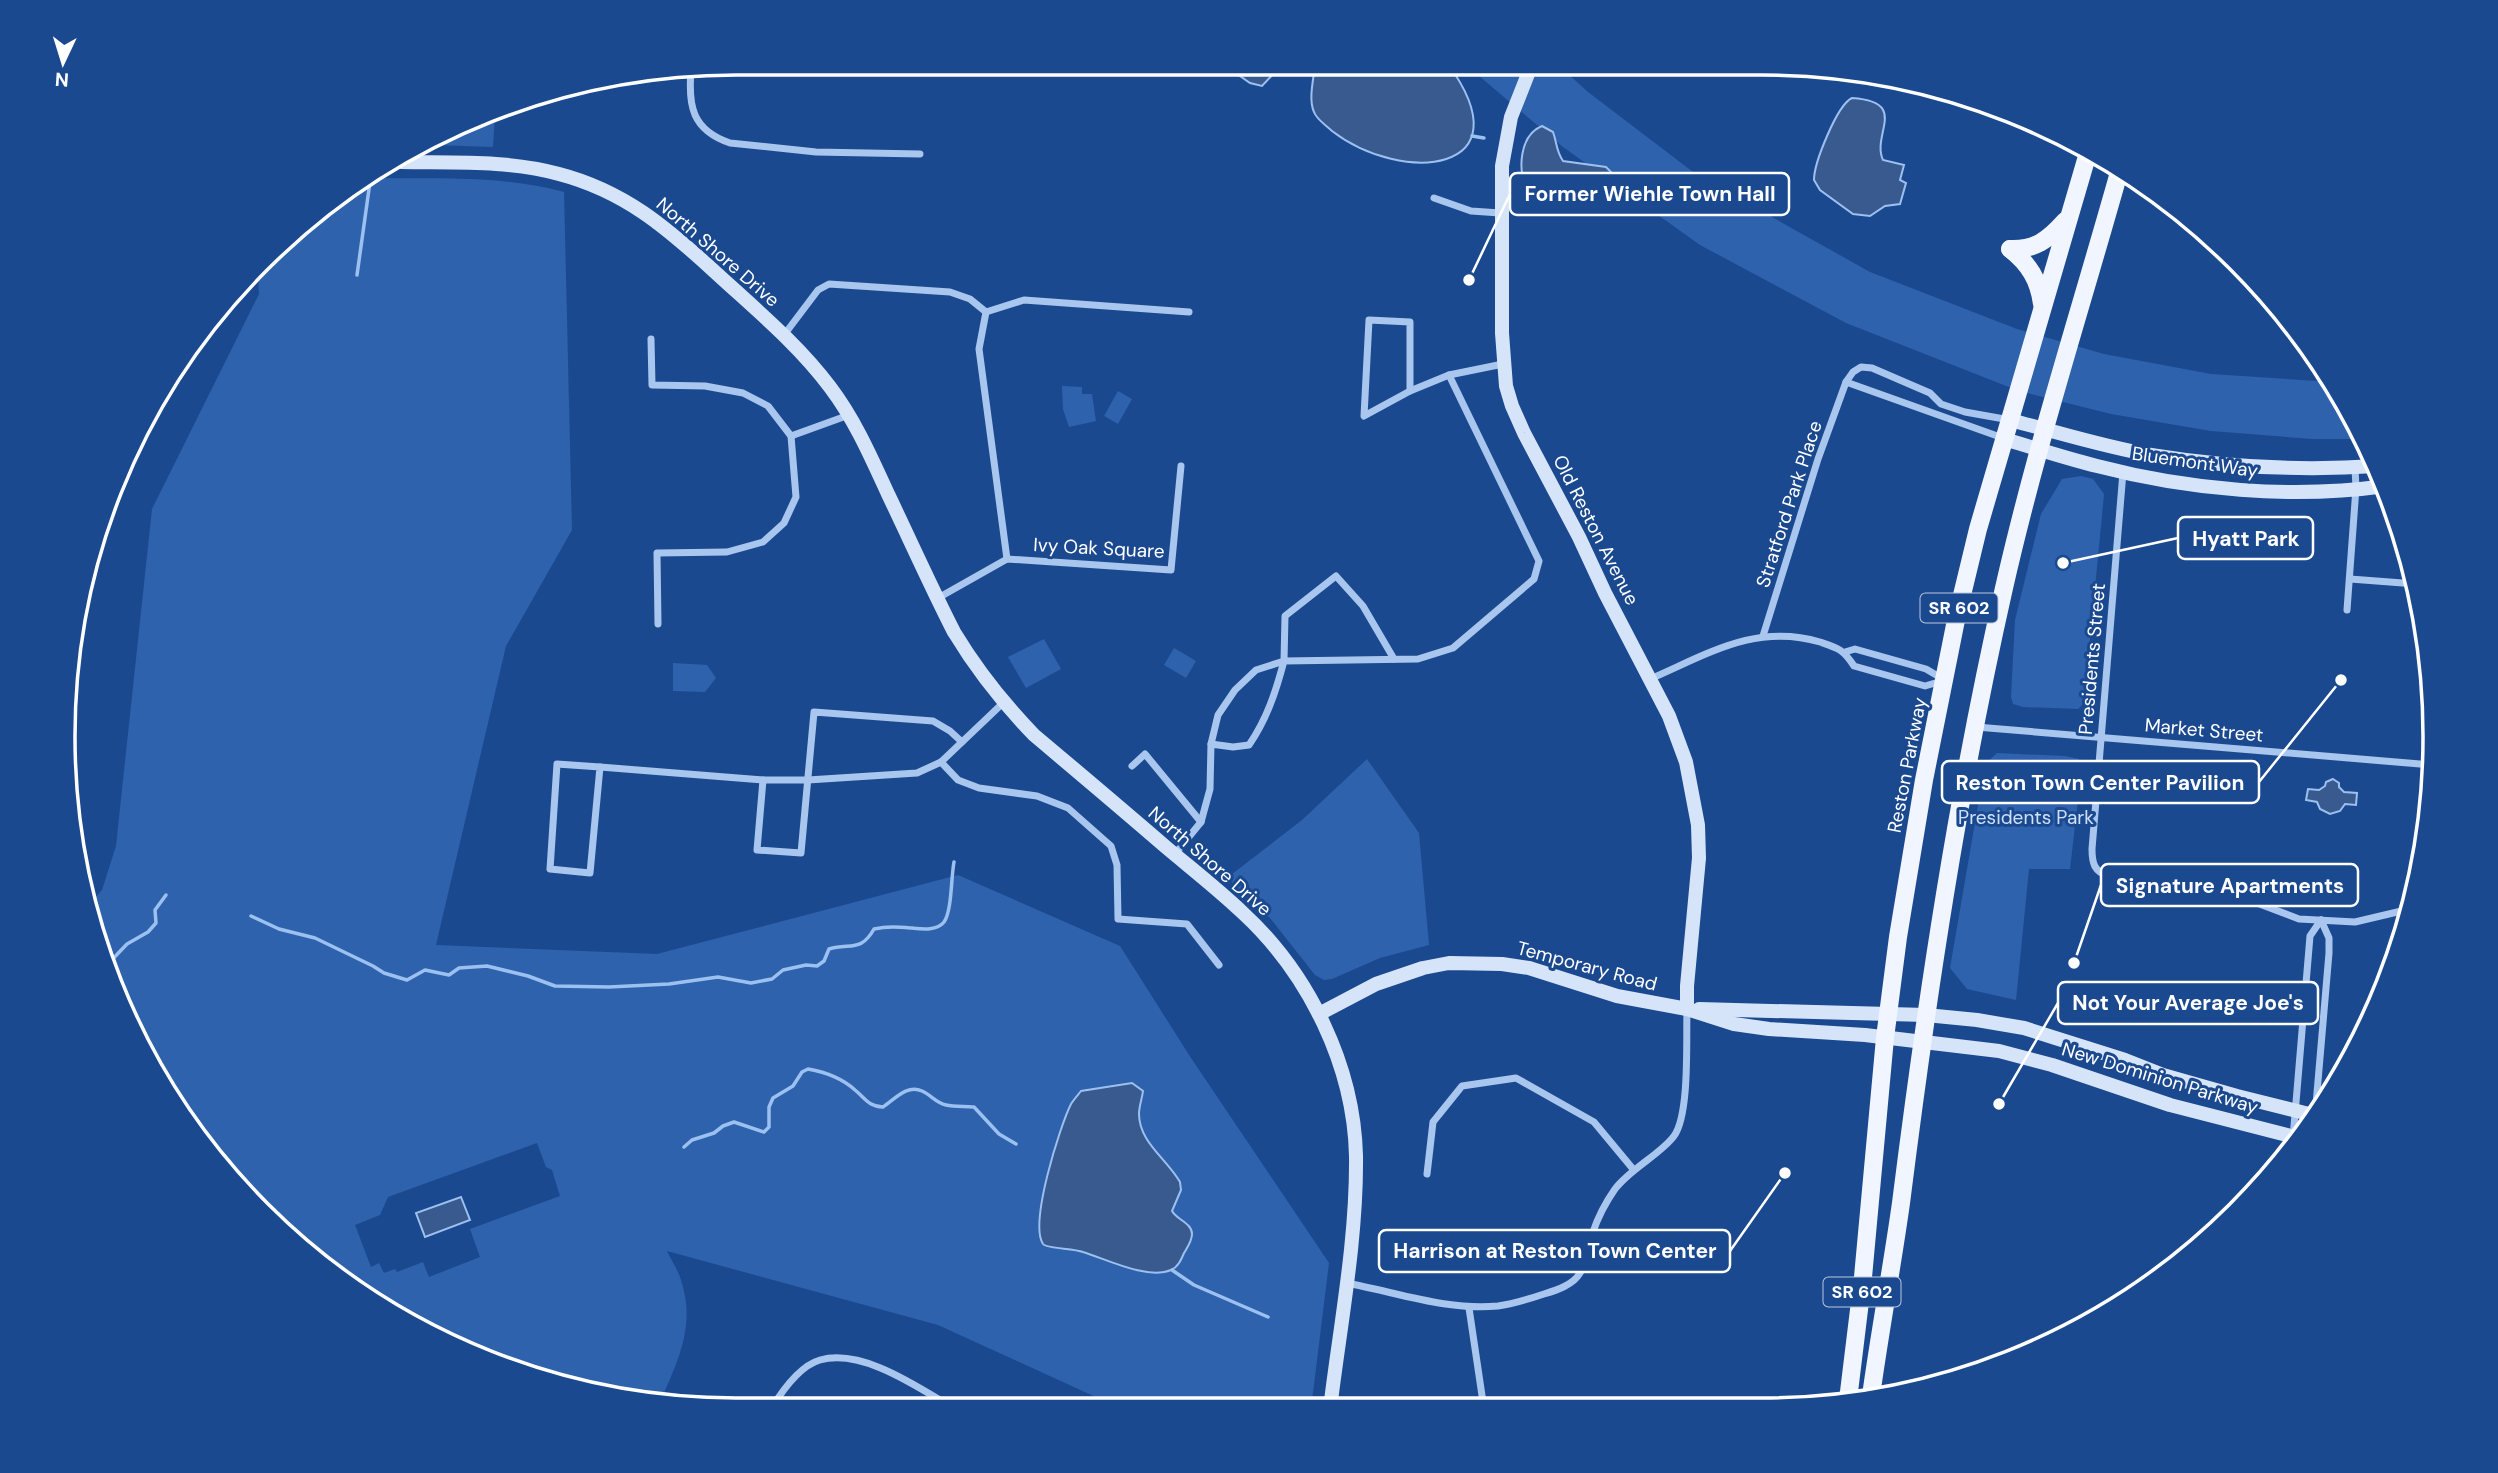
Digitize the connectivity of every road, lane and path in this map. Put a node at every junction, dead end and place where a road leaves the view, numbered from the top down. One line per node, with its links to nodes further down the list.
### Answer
1 (1528, 75): 8 (street, Old Reston Avenue)
2 (691, 77): 3 (street)
3 (920, 154)
4 (2086, 161): 9 (main road, Reston Parkway / SR 602)
5 (409, 162): 13 (street, North Shore Drive)
6 (2117, 180): 21 (main road, SR 602)
7 (1434, 198): 8 (street)
8 (1500, 213): 15 (street, Old Reston Avenue)
9 (2069, 216): 12 (main road, Reston Parkway / SR 602); 12 (main road)
10 (986, 312): 11 (street); 13 (street); 31 (street, Ivy Oak Square)
11 (1189, 312)
12 (2041, 313): 20 (main road, Reston Parkway / SR 602)
13 (784, 335): 19 (street, North Shore Drive)
14 (651, 339): 22 (street)
15 (1503, 364): 16 (street); 41 (street, Old Reston Avenue)
16 (1449, 375): 18 (street); 39 (street)
17 (1846, 382): 20 (street); 23 (street); 37 (street, Stratford Park Place)
18 (1410, 391): 18 (street)
19 (849, 415): 22 (street); 34 (street, North Shore Drive)
20 (2010, 420): 21 (street, Bluemont Way); 23 (main road, Reston Parkway / SR 602)
21 (2045, 429): 24 (main road, SR 602); 27 (street, Bluemont Way)
22 (791, 436): 36 (street)
23 (2004, 439): 24 (street, Bluemont Way); 42 (main road, Reston Parkway / SR 602)
24 (2039, 449): 28 (street, Bluemont Way); 44 (main road, SR 602)
25 (1181, 466): 31 (street, Ivy Oak Square)
26 (2365, 467): 27 (street, Bluemont Way)
27 (2355, 468): 30 (street)
28 (2123, 472): 30 (street, Bluemont Way); 45 (street, Presidents Street)
29 (2373, 487): 30 (street, Bluemont Way)
30 (2356, 488): 32 (street)
31 (1007, 559): 34 (street, Ivy Oak Square)
32 (2350, 579): 33 (street); 35 (street)
33 (2404, 583)
34 (937, 599): 43 (street, North Shore Drive)
35 (2347, 610)
36 (658, 624)
37 (1763, 636): 38 (street); 41 (street)
38 (1845, 652): 42 (street); 42 (street)
39 (1394, 659): 40 (street); 40 (street)
40 (1284, 661): 47 (street); 47 (street)
41 (1650, 679): 59 (street, Old Reston Avenue)
42 (1944, 680): 61 (main road, Reston Parkway / SR 602)
43 (1003, 703): 46 (street); 55 (street, North Shore Drive)
44 (1974, 726): 45 (street, Market Street); 62 (main road, SR 602)
45 (2101, 737): 49 (street, Market Street); 57 (street, Presidents Street)
46 (962, 742): 48 (street); 53 (street)
47 (1212, 744): 54 (street)
48 (941, 762): 53 (street); 58 (street)
49 (2422, 764)
50 (1132, 766): 54 (street)
51 (600, 767): 51 (street); 52 (street)
52 (763, 780): 53 (street); 53 (street)
53 (808, 780)
54 (1200, 822): 55 (street)
55 (1175, 854): 60 (street, North Shore Drive)
56 (2399, 912): 57 (street)
57 (2321, 920): 65 (street); 66 (street)
58 (1219, 965)
59 (1687, 1009): 60 (street, Temporary Road); 61 (street, Temporary Road); 63 (street, Temporary Road); 70 (street)
60 (1319, 1014): 72 (street, North Shore Drive)
61 (1888, 1014): 62 (street, New Dominion Parkway); 63 (main road, Reston Parkway / SR 602)
62 (1926, 1014): 64 (main road, SR 602); 66 (street, New Dominion Parkway)
63 (1885, 1038): 64 (street, New Dominion Parkway); 75 (main road, Reston Parkway / SR 602)
64 (1922, 1041): 69 (street, New Dominion Parkway); 74 (main road, SR 602)
65 (2318, 1093)
66 (2295, 1111): 67 (street, New Dominion Parkway); 68 (street)
67 (2304, 1113)
68 (2296, 1126)
69 (2288, 1137)
70 (1633, 1169): 71 (street); 73 (street)
71 (1427, 1174)
72 (1346, 1283): 73 (street); 78 (street, North Shore Drive)
73 (1469, 1307): 79 (street)
74 (1872, 1388)
75 (1849, 1392)
76 (778, 1398): 77 (street)
77 (934, 1398)
78 (1331, 1398)
79 (1483, 1398)

